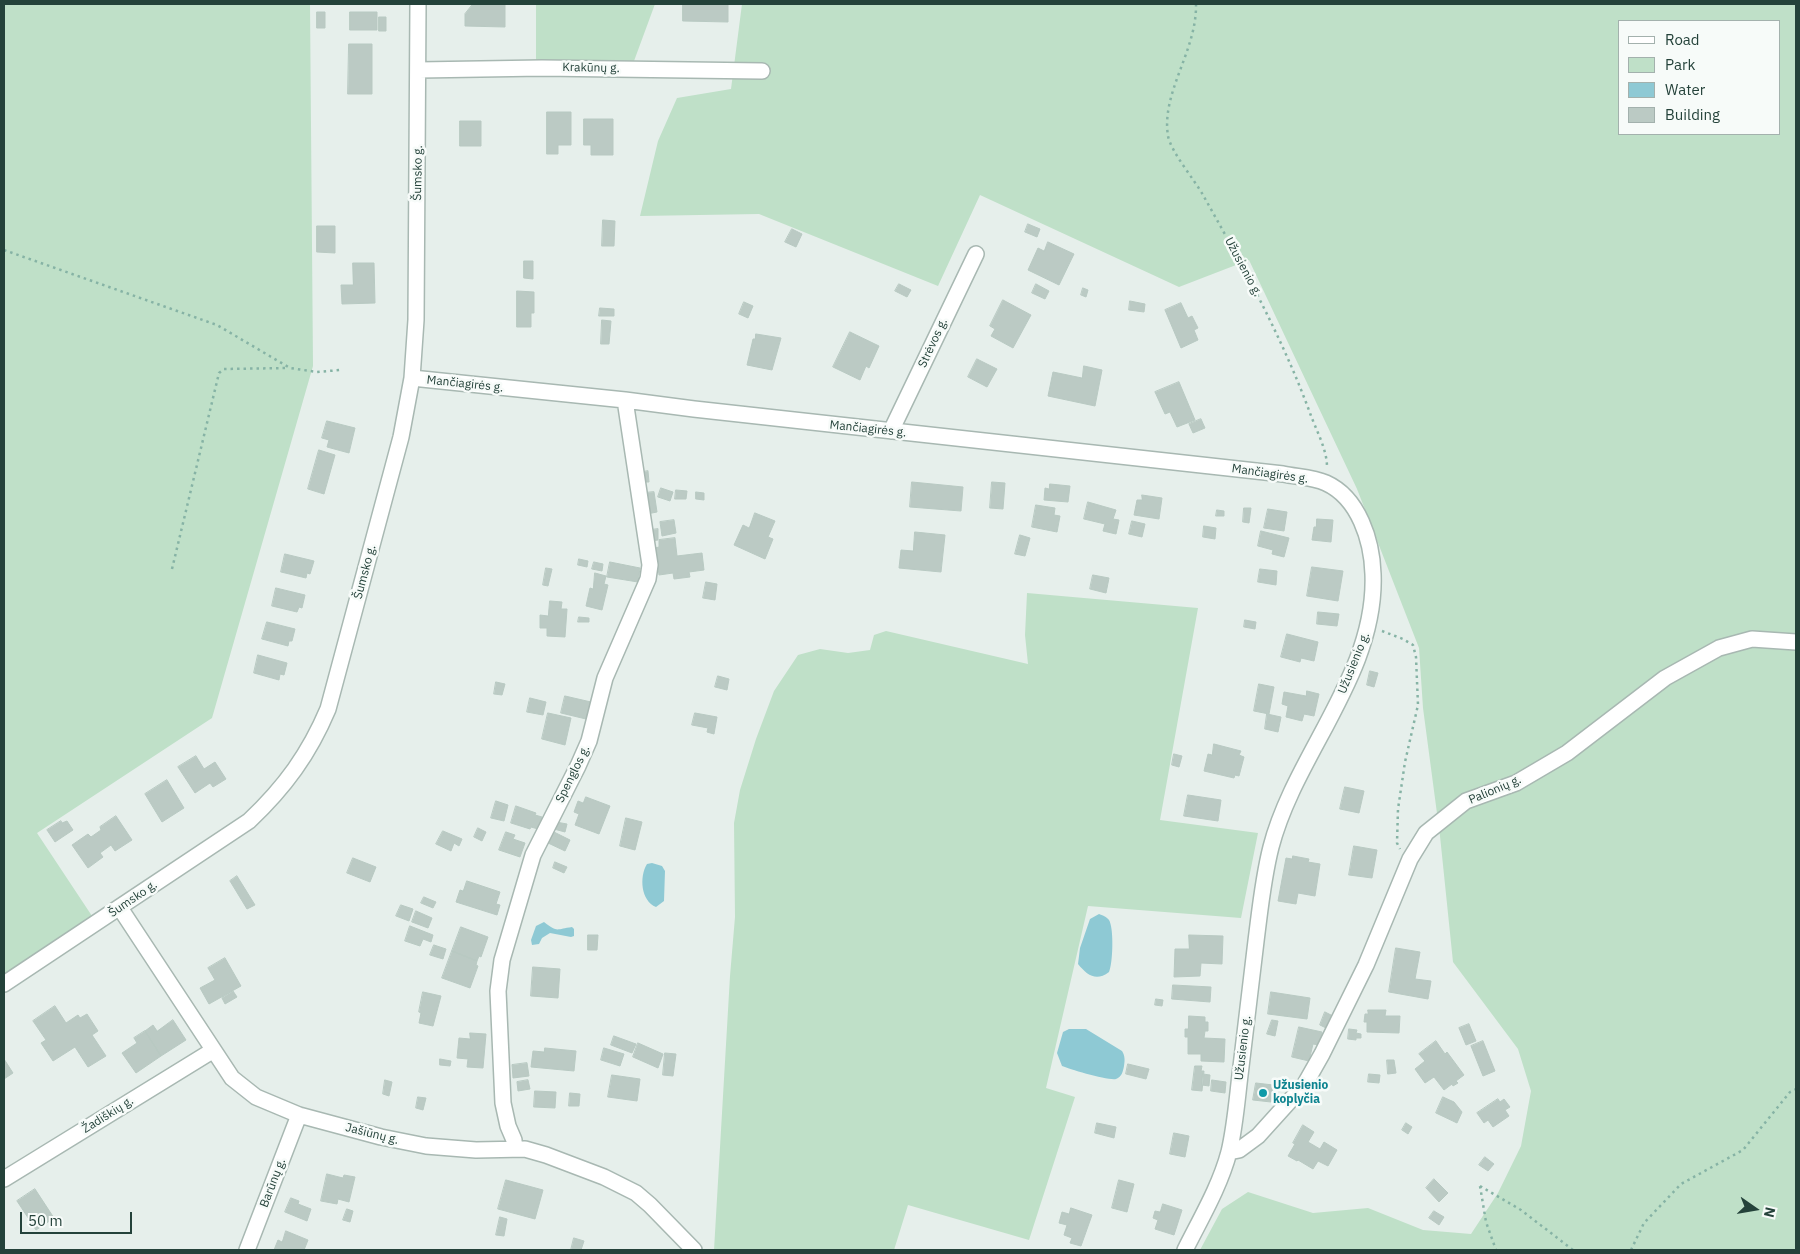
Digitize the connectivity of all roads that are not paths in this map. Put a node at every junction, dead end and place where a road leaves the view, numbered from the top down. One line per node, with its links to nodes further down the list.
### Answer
1 (418, 4): 2 (street, Šumsko g.)
2 (419, 70): 3 (street, Krakūnų g.); 5 (street, Šumsko g.)
3 (762, 71)
4 (976, 254): 7 (street, Strėvos g.)
5 (412, 378): 6 (street, Mančiagirės g.); 10 (street, Šumsko g.)
6 (625, 400): 7 (street, Mančiagirės g.); 14 (street, Spenglos g.)
7 (891, 432): 8 (street, Mančiagirės g.)
8 (1324, 482): 15 (street, Užusienio g.)
9 (1796, 642): 15 (street, Palionių g.)
10 (120, 908): 11 (street, Šumsko g.); 12 (street, Jašiūnų g.)
11 (4, 984)
12 (212, 1050): 13 (street, Jašiūnų g.); 16 (street, Žadiškių g.)
13 (298, 1115): 14 (street, Jašiūnų g.); 17 (street, Barūnų g.)
14 (514, 1149): 18 (street, Jašiūnų g.)
15 (1229, 1152): 19 (street, Užusienio g.)
16 (4, 1179)
17 (247, 1250)
18 (694, 1250)
19 (1185, 1250)

